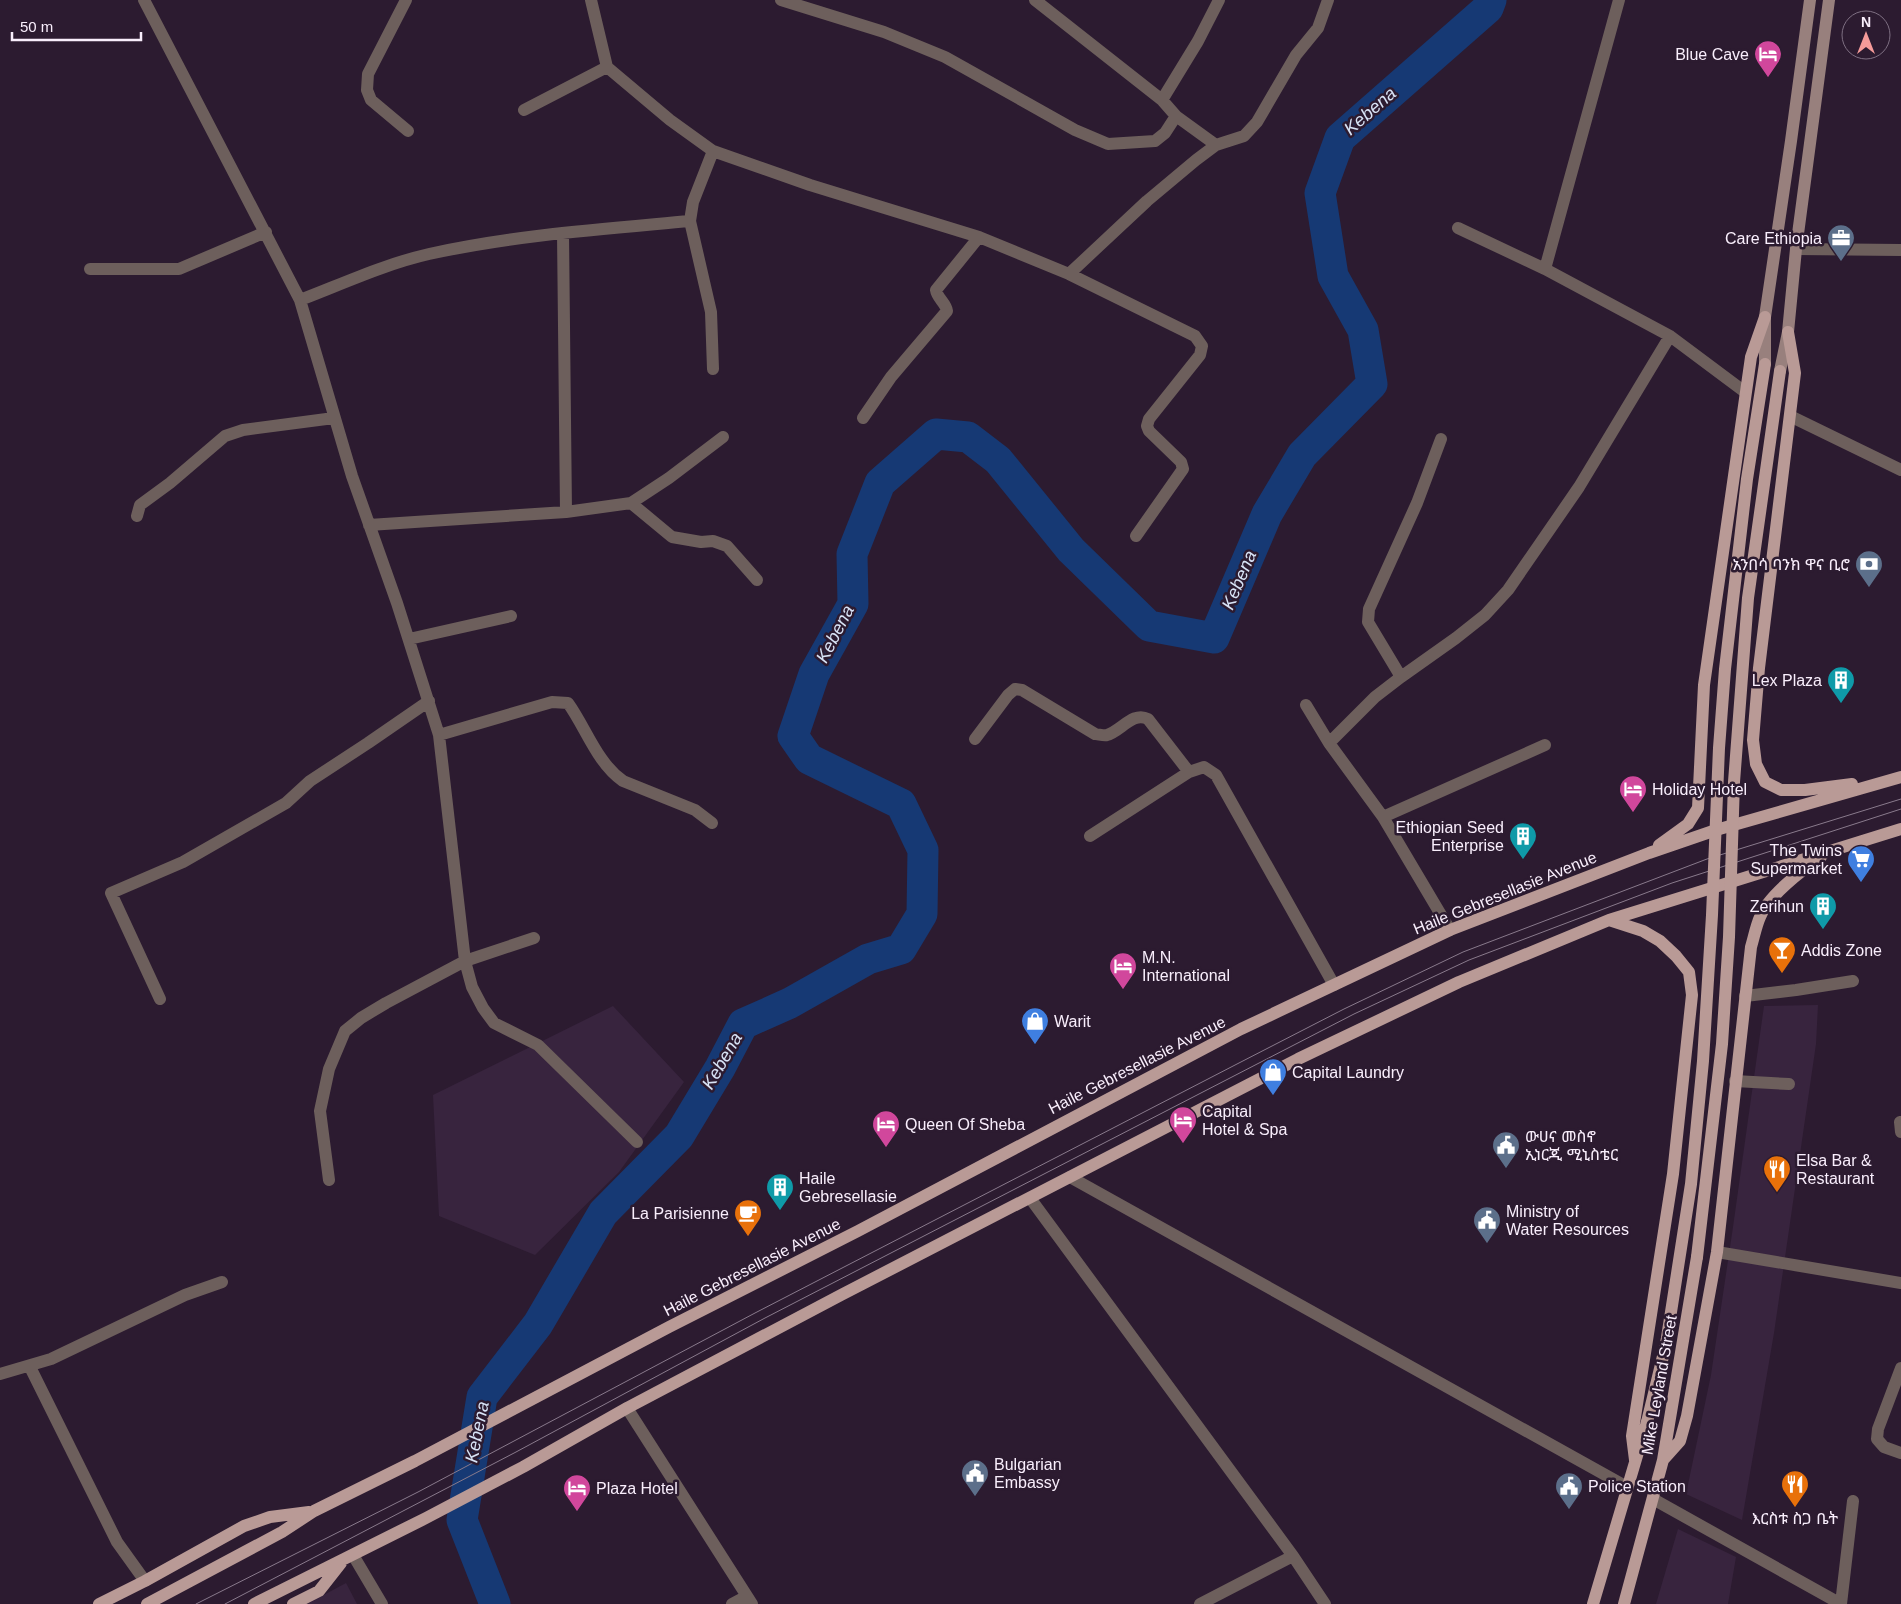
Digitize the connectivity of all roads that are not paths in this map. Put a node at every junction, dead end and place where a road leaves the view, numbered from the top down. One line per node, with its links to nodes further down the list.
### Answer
1 (144, 0): 20 (street)
2 (406, 0): 15 (street)
3 (591, 0): 11 (street)
4 (781, 0): 14 (street)
5 (1035, 0): 12 (street)
6 (1219, 0): 12 (street)
7 (1328, 0): 16 (street)
8 (1618, 0): 26 (street)
9 (1810, 0): 29 (main road)
10 (1829, 0): 23 (main road)
11 (607, 67): 13 (street); 17 (street)
12 (1162, 100): 14 (street)
13 (524, 110)
14 (1176, 116): 16 (street)
15 (408, 131)
16 (1216, 145): 27 (street)
17 (713, 151): 18 (street); 22 (street)
18 (690, 221): 21 (street); 32 (street)
19 (1458, 228): 26 (street)
20 (266, 232): 25 (street); 28 (street)
21 (563, 233): 28 (street); 41 (street)
22 (979, 237): 27 (street); 36 (street)
23 (1796, 249): 24 (street); 30 (main road)
24 (1901, 250)
25 (90, 269)
26 (1545, 269): 31 (street)
27 (1069, 274): 44 (street)
28 (300, 300): 35 (street)
29 (1765, 317): 33 (main road); 86 (main road, Mike Leyland Street, bridge)
30 (1788, 332): 34 (main road); 87 (main road, Mike Leyland Street, bridge)
31 (1670, 336): 33 (street); 48 (street)
32 (713, 370)
33 (1745, 392): 63 (main road)
34 (1790, 416): 39 (street); 57 (main road)
35 (334, 418): 42 (street); 43 (street)
36 (863, 418)
37 (724, 437): 40 (street)
38 (1442, 439): 48 (street)
39 (1901, 470)
40 (631, 503): 41 (street); 45 (street)
41 (566, 512): 43 (street)
42 (137, 516)
43 (369, 525): 47 (street)
44 (1136, 536)
45 (757, 580)
46 (511, 616): 47 (street)
47 (409, 639): 49 (street)
48 (1401, 677): 53 (street)
49 (429, 701): 51 (street); 71 (street)
50 (1306, 705): 53 (street)
51 (438, 735): 59 (street); 67 (street)
52 (975, 739): 55 (street)
53 (1329, 743): 58 (street)
54 (1545, 745): 58 (street)
55 (1188, 772): 61 (street); 69 (street)
56 (1901, 777): 57 (main road, Haile Gebresellasie Avenue)
57 (1882, 783): 63 (main road, Haile Gebresellasie Avenue)
58 (1383, 817): 65 (street)
59 (712, 823)
60 (1901, 829): 62 (main road)
61 (1090, 836)
62 (1833, 849): 64 (main road); 70 (main road)
63 (1649, 853): 65 (main road, Haile Gebresellasie Avenue)
64 (1609, 920): 75 (main road); 86 (main road)
65 (1450, 930): 69 (main road, Haile Gebresellasie Avenue)
66 (534, 938): 67 (street)
67 (465, 961): 74 (street); 76 (street)
68 (1853, 981): 70 (street)
69 (1334, 985): 91 (main road, Haile Gebresellasie Avenue)
70 (1745, 996): 72 (main road)
71 (160, 998)
72 (1736, 1081): 73 (street); 78 (main road)
73 (1789, 1084)
74 (637, 1142)
75 (1070, 1177): 77 (main road); 88 (street)
76 (329, 1180)
77 (1030, 1198): 84 (main road); 92 (street)
78 (1717, 1252): 80 (street); 87 (main road)
79 (222, 1282): 81 (street)
80 (1901, 1283)
81 (30, 1367): 83 (street); 94 (street)
82 (1901, 1368): 85 (street)
83 (0, 1374)
84 (627, 1408): 93 (main road); 95 (street)
85 (1901, 1453)
86 (1635, 1460): 88 (main road, Mike Leyland Street)
87 (1663, 1460): 89 (main road, Mike Leyland Street)
88 (1627, 1487): 104 (main road, Mike Leyland Street)
89 (1653, 1499): 105 (main road, Mike Leyland Street); 106 (street)
90 (1853, 1500): 106 (street)
91 (314, 1511): 94 (main road, Haile Gebresellasie Avenue); 97 (main road, Haile Gebresellasie Avenue)
92 (1293, 1556): 102 (street); 103 (street)
93 (348, 1558): 98 (main road); 99 (main road); 100 (street)
94 (145, 1581): 96 (main road, Haile Gebresellasie Avenue)
95 (750, 1600): 101 (street)
96 (100, 1604)
97 (147, 1604)
98 (254, 1604)
99 (293, 1604)
100 (382, 1604)
101 (732, 1604)
102 (1200, 1604)
103 (1325, 1604)
104 (1593, 1604)
105 (1624, 1604)
106 (1841, 1604)

